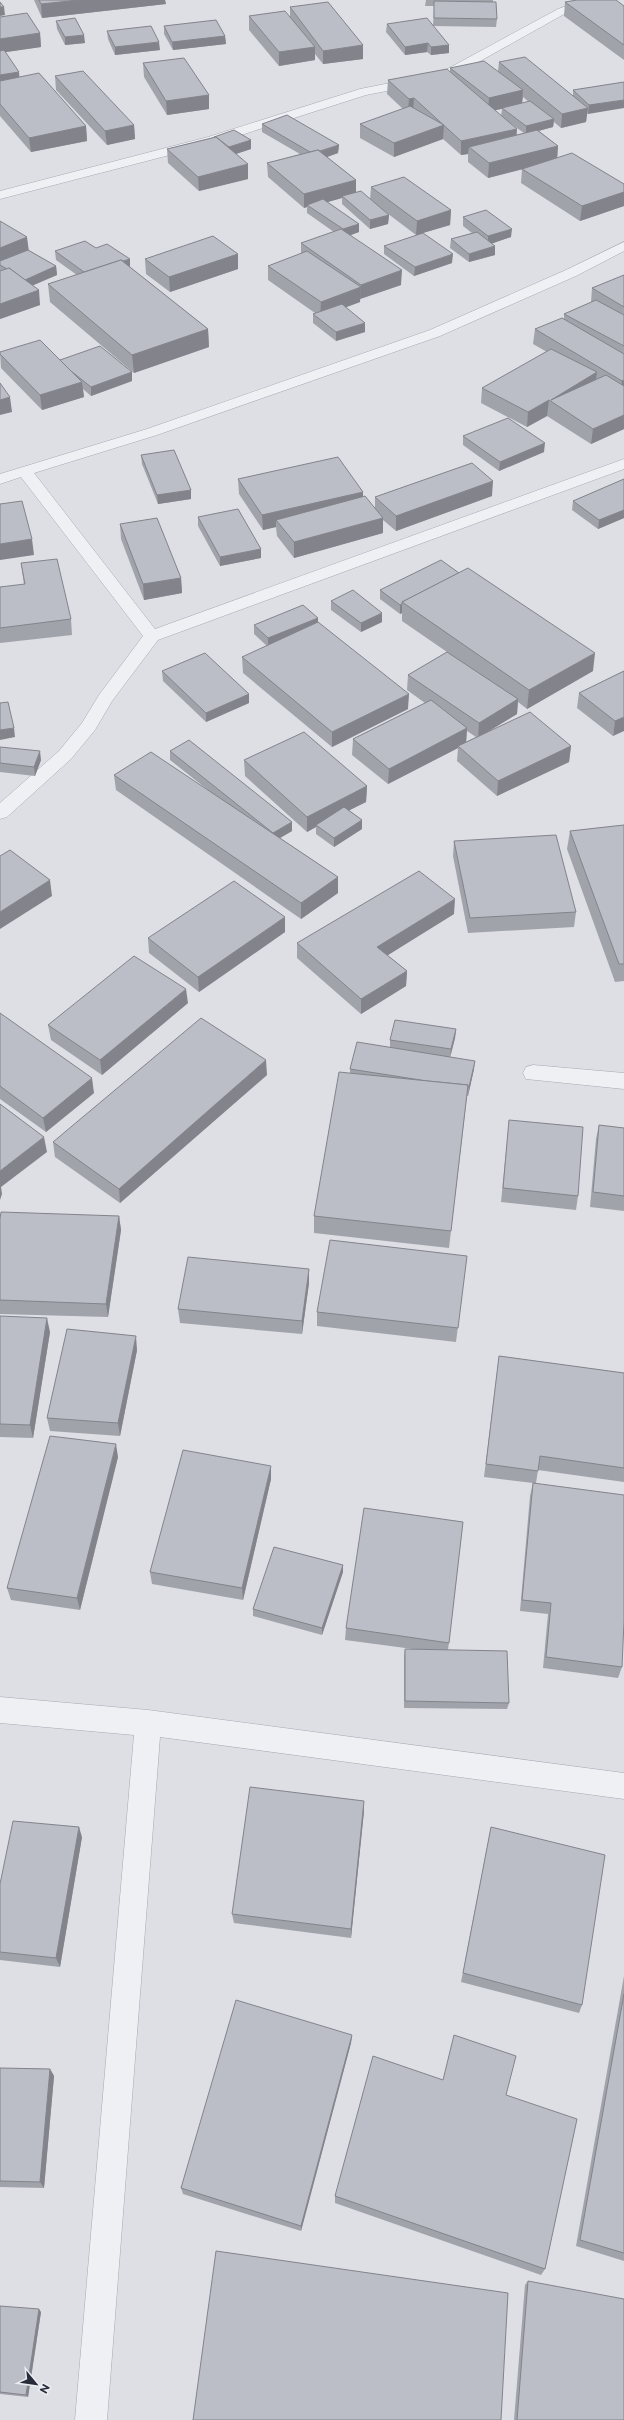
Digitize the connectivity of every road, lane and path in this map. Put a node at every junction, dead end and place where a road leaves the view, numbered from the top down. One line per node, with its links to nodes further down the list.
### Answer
1 (595, 0): 2 (street)
2 (0, 195)
3 (624, 246): 5 (street)
4 (624, 464): 7 (street)
5 (25, 472): 6 (street); 7 (street)
6 (0, 479)
7 (152, 636): 8 (street)
8 (0, 813)
9 (533, 1073): 10 (street)
10 (624, 1081)
11 (0, 1710): 12 (street)
12 (148, 1723): 13 (street); 14 (street)
13 (624, 1786)
14 (92, 2420)

